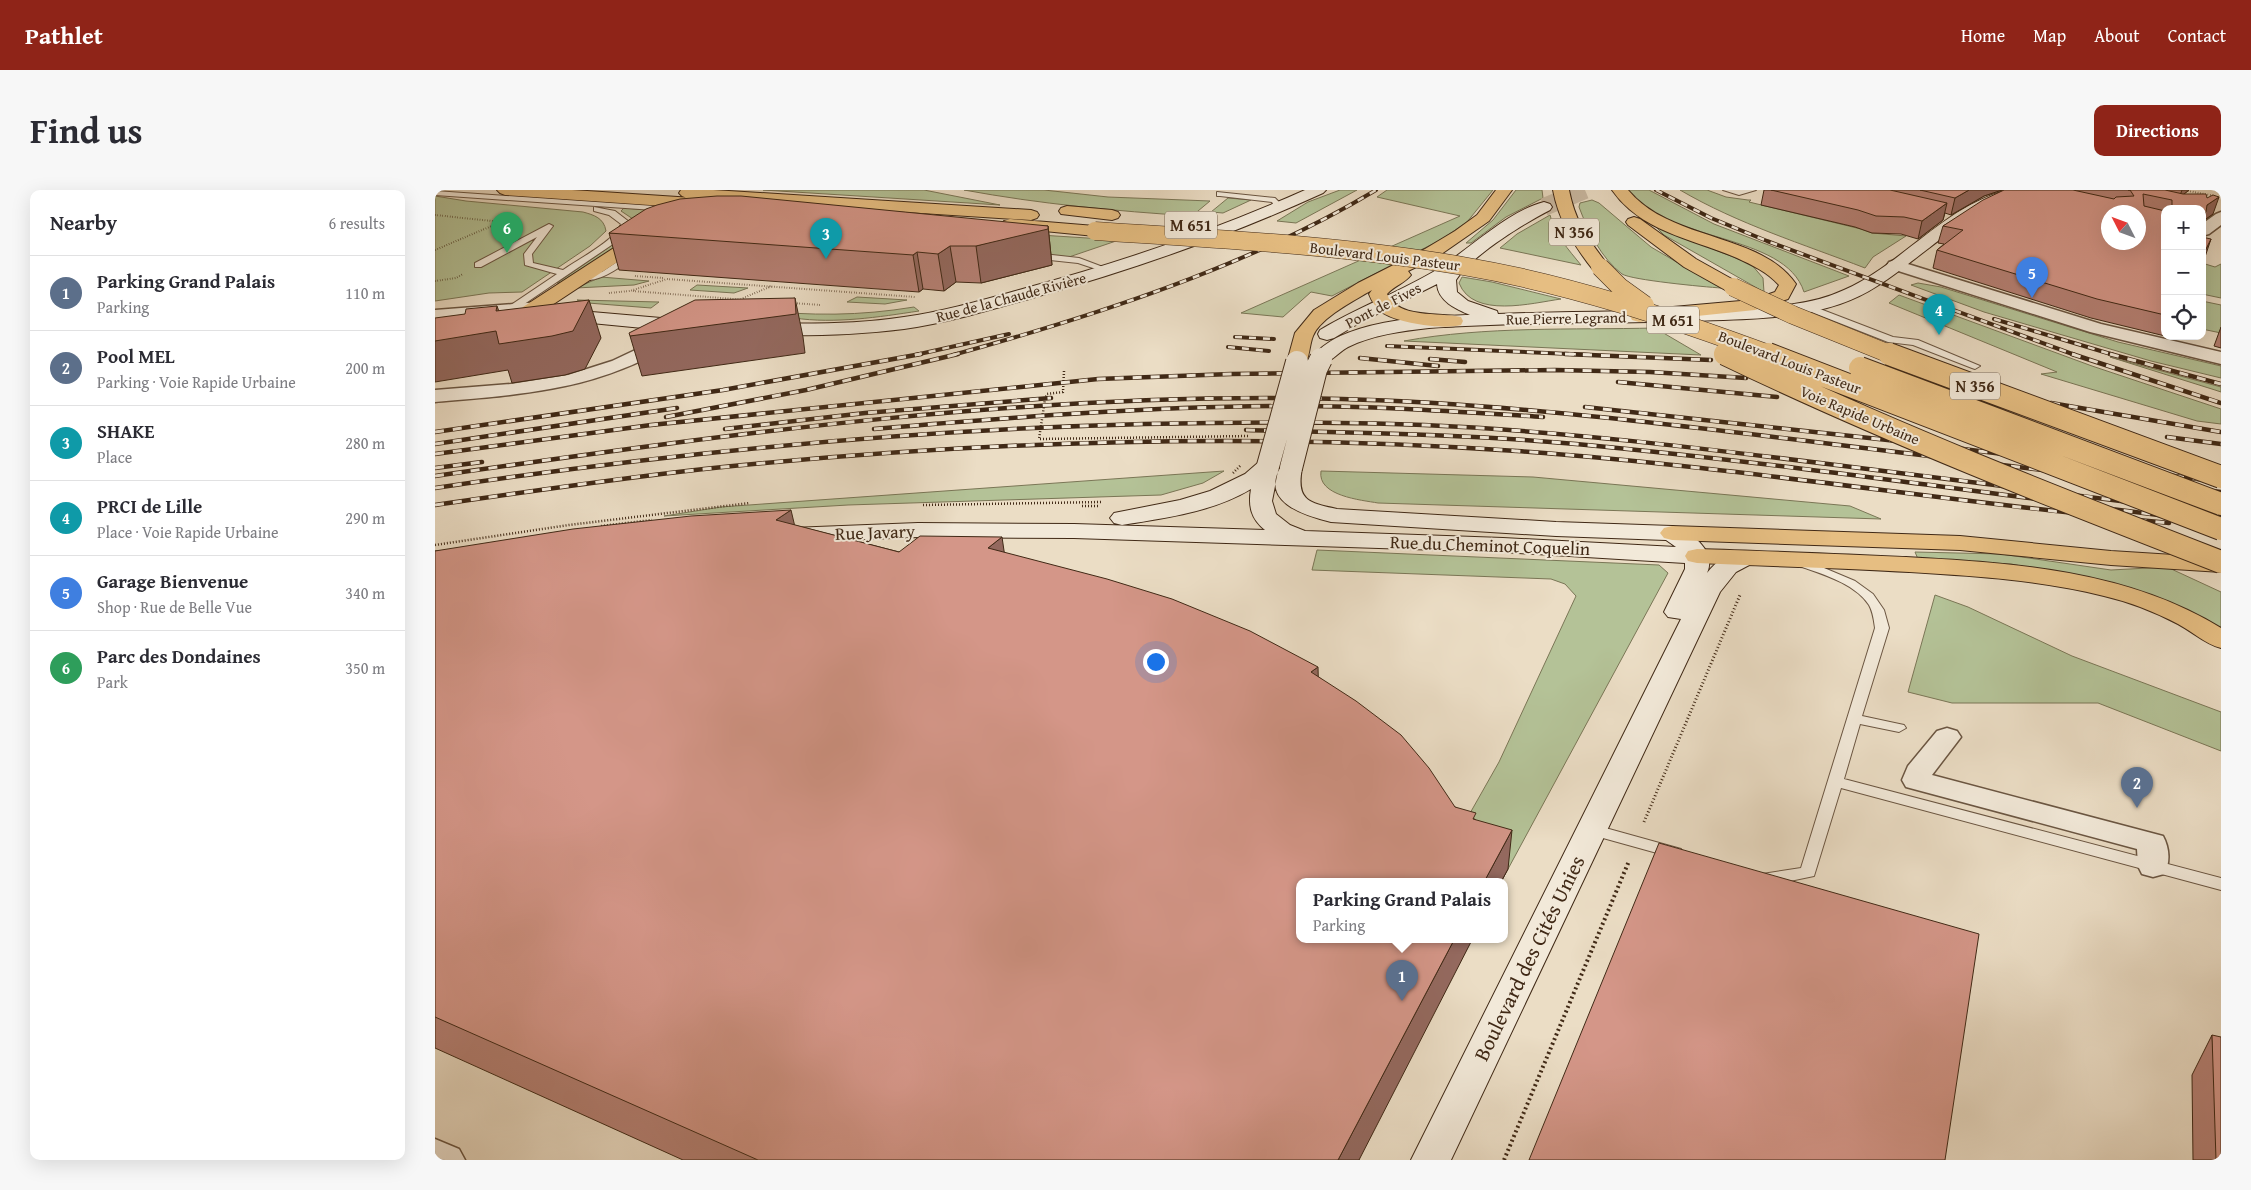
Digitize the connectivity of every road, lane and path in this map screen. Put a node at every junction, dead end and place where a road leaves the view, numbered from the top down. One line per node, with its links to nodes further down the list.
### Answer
1 (647, 190): 29 (highway, Boulevard Louis Pasteur / M 651)
2 (1296, 190): 21 (main road, Rue de la Chaude Rivière)
3 (1318, 190): 21 (main road, Rue de la Chaude Rivière)
4 (1504, 190): 37 (highway)
5 (1561, 190): 71 (highway, Voie Rapide Urbaine / N 356, bridge)
6 (1605, 190): 70 (highway, N 356, bridge)
7 (1619, 190): 59 (highway)
8 (1727, 190): 9 (lane)
9 (1752, 190)
10 (2183, 190): 13 (path)
11 (2198, 190): 14 (path)
12 (2027, 191): 41 (main road, Rue Pierre Legrand)
13 (2191, 191): 14 (path); 20 (path)
14 (2195, 192): 19 (path)
15 (435, 193): 16 (lane)
16 (505, 194): 23 (lane); 29 (highway, Boulevard Louis Pasteur / M 651); 43 (lane)
17 (1220, 194): 21 (lane)
18 (966, 196): 29 (highway)
19 (2221, 197)
20 (2204, 204): 24 (street)
21 (1274, 205): 42 (main road, Rue de la Chaude Rivière); 42 (main road, Rue de la Chaude Rivière)
22 (1544, 207): 39 (main road, Pont de Fives)
23 (709, 211)
24 (2221, 213)
25 (435, 215): 36 (path)
26 (1131, 216): 29 (highway)
27 (2221, 217): 31 (street)
28 (1207, 221): 32 (highway)
29 (1104, 222): 30 (highway); 32 (highway, Boulevard Louis Pasteur / M 651); 78 (highway, Boulevard Louis Pasteur / M 651, bridge)
30 (960, 226)
31 (2206, 229)
32 (1278, 230): 74 (highway, Boulevard Louis Pasteur / M 651, bridge)
33 (2206, 232): 35 (street)
34 (658, 236): 57 (highway)
35 (2221, 236)
36 (435, 250)
37 (1431, 253): 54 (highway); 64 (highway)
38 (1024, 255): 42 (lane)
39 (1468, 258): 54 (main road, Pont de Fives); 60 (main road)
40 (478, 265): 43 (lane); 44 (path)
41 (1895, 265): 56 (main road, Rue Pierre Legrand); 63 (street)
42 (1099, 267)
43 (565, 273): 51 (lane)
44 (435, 281)
45 (773, 286): 46 (path); 48 (path); 49 (path)
46 (630, 291): 47 (path); 49 (path)
47 (602, 293)
48 (920, 298)
49 (741, 299): 50 (path)
50 (750, 300)
51 (506, 303): 53 (street); 57 (street); 58 (street)
52 (788, 303): 55 (path)
53 (435, 305)
54 (1385, 305): 61 (highway); 64 (main road, Pont de Fives)
55 (827, 306)
56 (1807, 307): 59 (main road, Rue Pierre Legrand); 65 (lane)
57 (534, 309): 62 (main road)
58 (435, 315)
59 (1635, 317): 60 (main road, Rue Pierre Legrand)
60 (1519, 318): 61 (main road, Rue Pierre Legrand)
61 (1455, 321): 72 (main road, Rue Pierre Legrand, bridge)
62 (687, 322): 67 (street)
63 (2221, 358)
64 (1297, 362): 69 (main road, bridge)
65 (1975, 366)
66 (1064, 371): 68 (path)
67 (435, 395)
68 (1255, 436)
69 (1267, 466): 75 (main road, Rue Javary); 79 (main road)
70 (2221, 477)
71 (2022, 485): 85 (highway, Voie Rapide Urbaine / N 356, bridge); 86 (highway)
72 (1293, 499): 77 (main road, Rue du Cheminot Coquelin); 79 (main road)
73 (750, 503): 81 (path)
74 (2221, 504)
75 (1122, 518): 76 (main road, Rue Javary); 76 (main road, Rue Javary)
76 (1228, 529): 79 (main road, Rue Javary)
77 (1556, 529): 79 (main road, Rue du Cheminot Coquelin); 80 (main road, Rue du Cheminot Coquelin)
78 (2221, 529)
79 (1285, 533): 82 (main road, Rue du Cheminot Coquelin)
80 (1672, 533): 82 (main road); 85 (highway)
81 (435, 545)
82 (1697, 556): 83 (highway); 92 (main road, Boulevard des Cités Unies)
83 (1745, 558): 84 (highway); 92 (main road, Boulevard des Cités Unies)
84 (1796, 561): 88 (highway); 89 (lane)
85 (2221, 564)
86 (2221, 582)
87 (1744, 585): 95 (path)
88 (2221, 640)
89 (1855, 719): 90 (lane); 93 (lane)
90 (1899, 728)
91 (1947, 737): 97 (street)
92 (1627, 755): 94 (main road, Boulevard des Cités Unies)
93 (1837, 782): 97 (lane); 98 (lane)
94 (1591, 829): 95 (lane); 102 (main road, Boulevard des Cités Unies)
95 (1636, 842): 96 (lane); 103 (path)
96 (1693, 858)
97 (2153, 866): 99 (lane)
98 (1748, 874)
99 (2221, 884)
100 (435, 1155): 101 (street)
101 (446, 1160)
102 (1431, 1160)
103 (1504, 1160)

